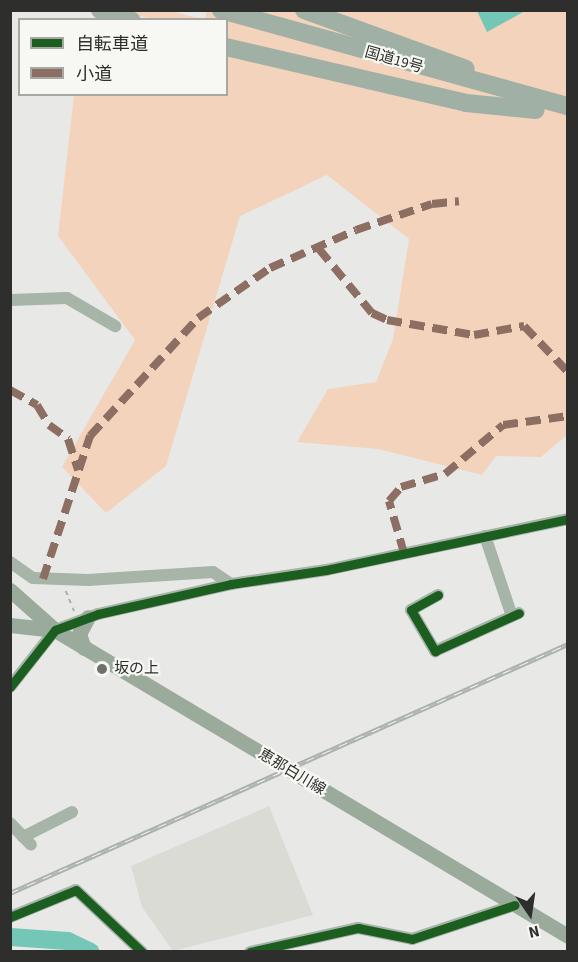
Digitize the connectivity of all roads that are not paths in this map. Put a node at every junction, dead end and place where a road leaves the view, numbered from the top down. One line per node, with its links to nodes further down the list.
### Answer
1 (100, 10): 5 (highway)
2 (221, 10): 8 (highway, 国道19号)
3 (242, 10): 7 (highway, 国道19号)
4 (304, 10): 7 (highway)
5 (125, 18)
6 (228, 47): 9 (highway)
7 (567, 98)
8 (567, 106)
9 (567, 114)
10 (10, 300): 11 (street)
11 (115, 326)
12 (567, 519): 13 (street)
13 (485, 536): 15 (street); 16 (street)
14 (13, 576): 15 (street); 19 (main road)
15 (231, 584): 17 (street)
16 (438, 595)
17 (81, 615): 19 (street); 20 (main road)
18 (10, 625): 19 (main road, 恵那白川線)
19 (55, 630): 20 (main road, 恵那白川線); 21 (street)
20 (84, 648): 24 (main road, 恵那白川線)
21 (10, 687)
22 (72, 812): 23 (street)
23 (10, 823)
24 (514, 905): 26 (main road, 恵那白川線); 28 (street)
25 (10, 917): 27 (street)
26 (567, 936)
27 (142, 951)
28 (250, 951)

